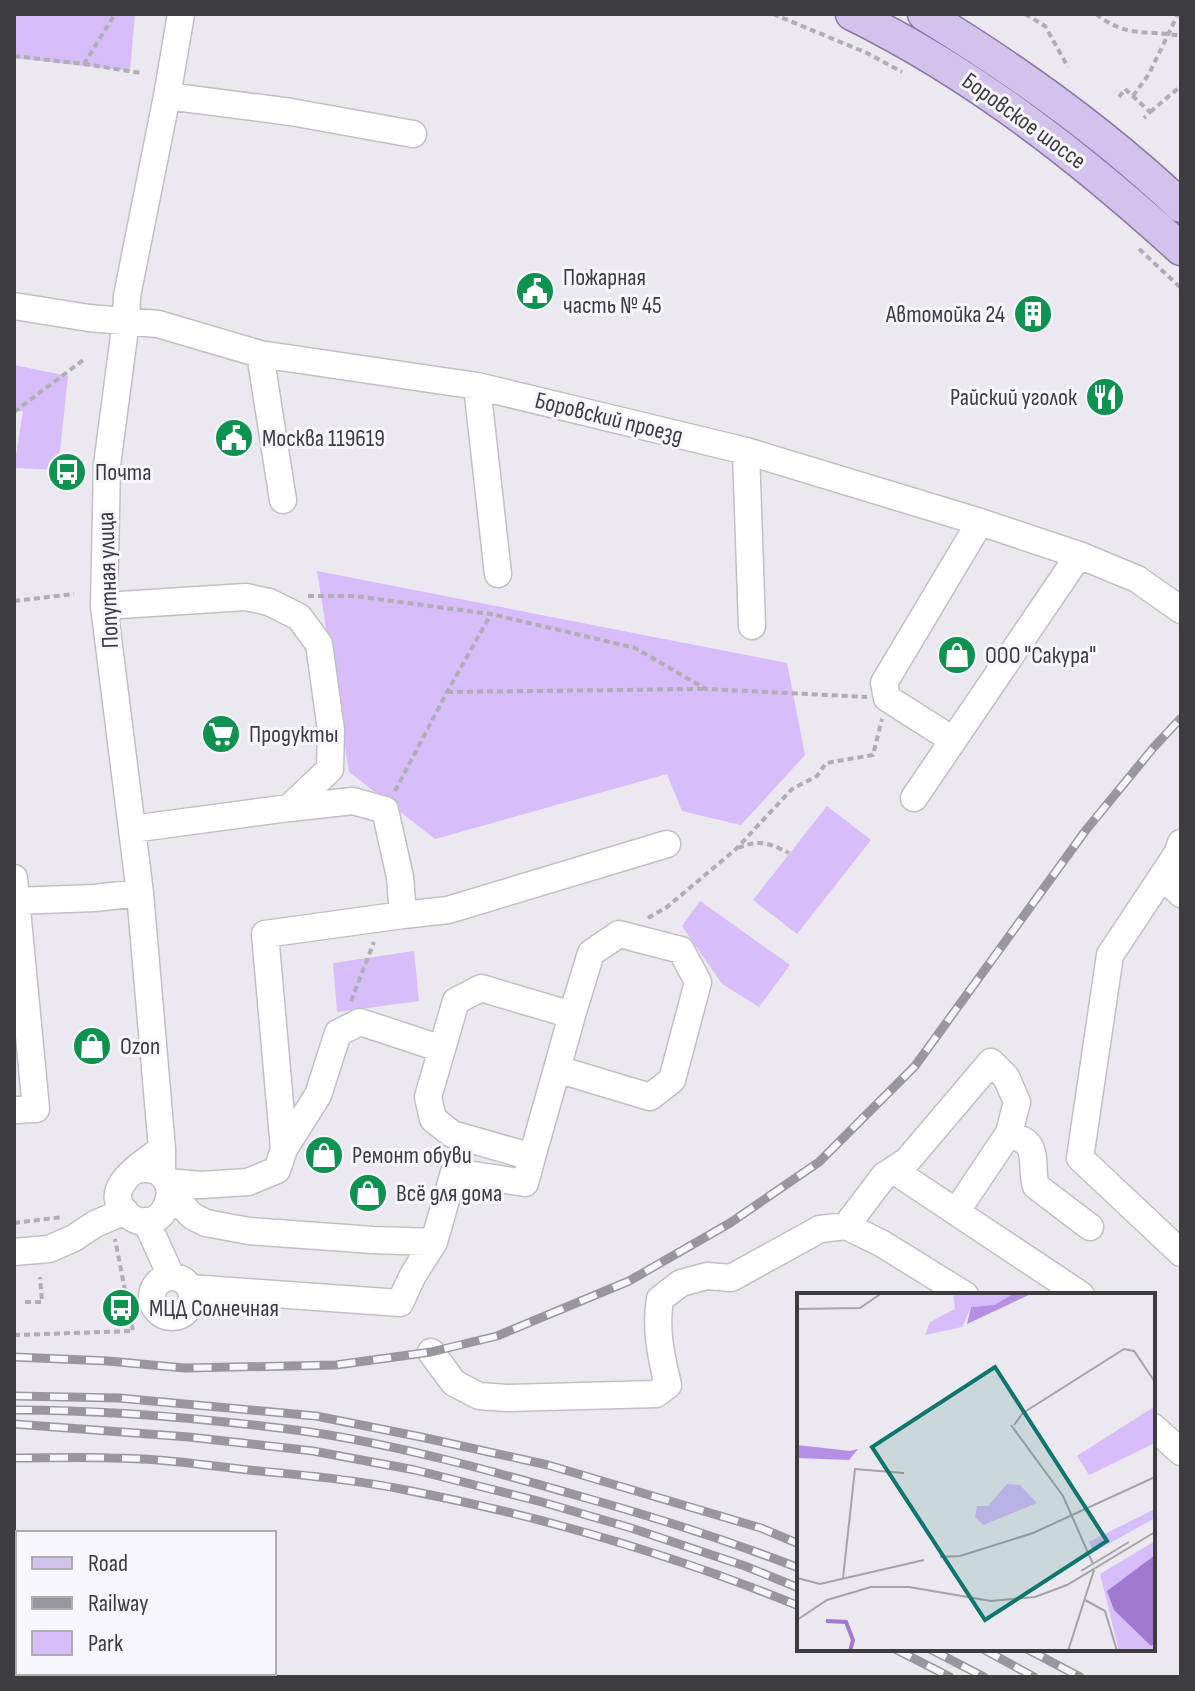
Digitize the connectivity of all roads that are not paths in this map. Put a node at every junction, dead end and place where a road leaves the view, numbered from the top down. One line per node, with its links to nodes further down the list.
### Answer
1 (181, 14): 4 (street, Попутная улица)
2 (852, 14): 7 (main road, Боровское шоссе)
3 (924, 14): 6 (main road, Боровское шоссе)
4 (167, 96): 5 (street); 9 (street, Попутная улица)
5 (413, 134)
6 (1181, 206)
7 (1181, 249)
8 (14, 306): 9 (street, Боровский проезд)
9 (126, 321): 10 (street, Боровский проезд); 17 (street, Попутная улица)
10 (260, 354): 11 (street, Боровский проезд); 13 (street)
11 (477, 386): 12 (street, Боровский проезд); 16 (street)
12 (746, 451): 14 (street, Боровский проезд); 19 (street)
13 (283, 500)
14 (980, 522): 15 (street, Боровский проезд); 20 (street)
15 (1079, 555): 18 (street, Боровский проезд); 20 (street)
16 (498, 574)
17 (104, 606): 22 (street); 23 (street, Попутная улица)
18 (1181, 610)
19 (752, 626)
20 (953, 740): 21 (street)
21 (914, 798)
22 (289, 808): 23 (street); 29 (street)
23 (132, 829): 28 (street, Попутная улица)
24 (1181, 843): 26 (street)
25 (667, 844): 29 (street)
26 (1172, 885): 45 (street)
27 (15, 893): 28 (street); 33 (street)
28 (140, 893): 38 (street, Попутная улица)
29 (393, 917): 35 (street)
30 (572, 1015): 31 (street); 32 (street); 32 (street)
31 (442, 1049): 35 (street); 36 (street)
32 (557, 1069): 36 (street)
33 (14, 1110)
34 (1009, 1133): 37 (street); 39 (street); 42 (street)
35 (284, 1149): 38 (street)
36 (532, 1157): 43 (street)
37 (893, 1170): 39 (street); 41 (street)
38 (160, 1174): 40 (street); 40 (street); 43 (street)
39 (956, 1212): 47 (street)
40 (136, 1216): 43 (street); 44 (street)
41 (846, 1226): 46 (street); 48 (street)
42 (1090, 1227)
43 (434, 1242)
44 (14, 1252)
45 (1181, 1253)
46 (962, 1293)
47 (1078, 1293)
48 (431, 1352)
49 (1155, 1429): 50 (street)
50 (1181, 1452)

